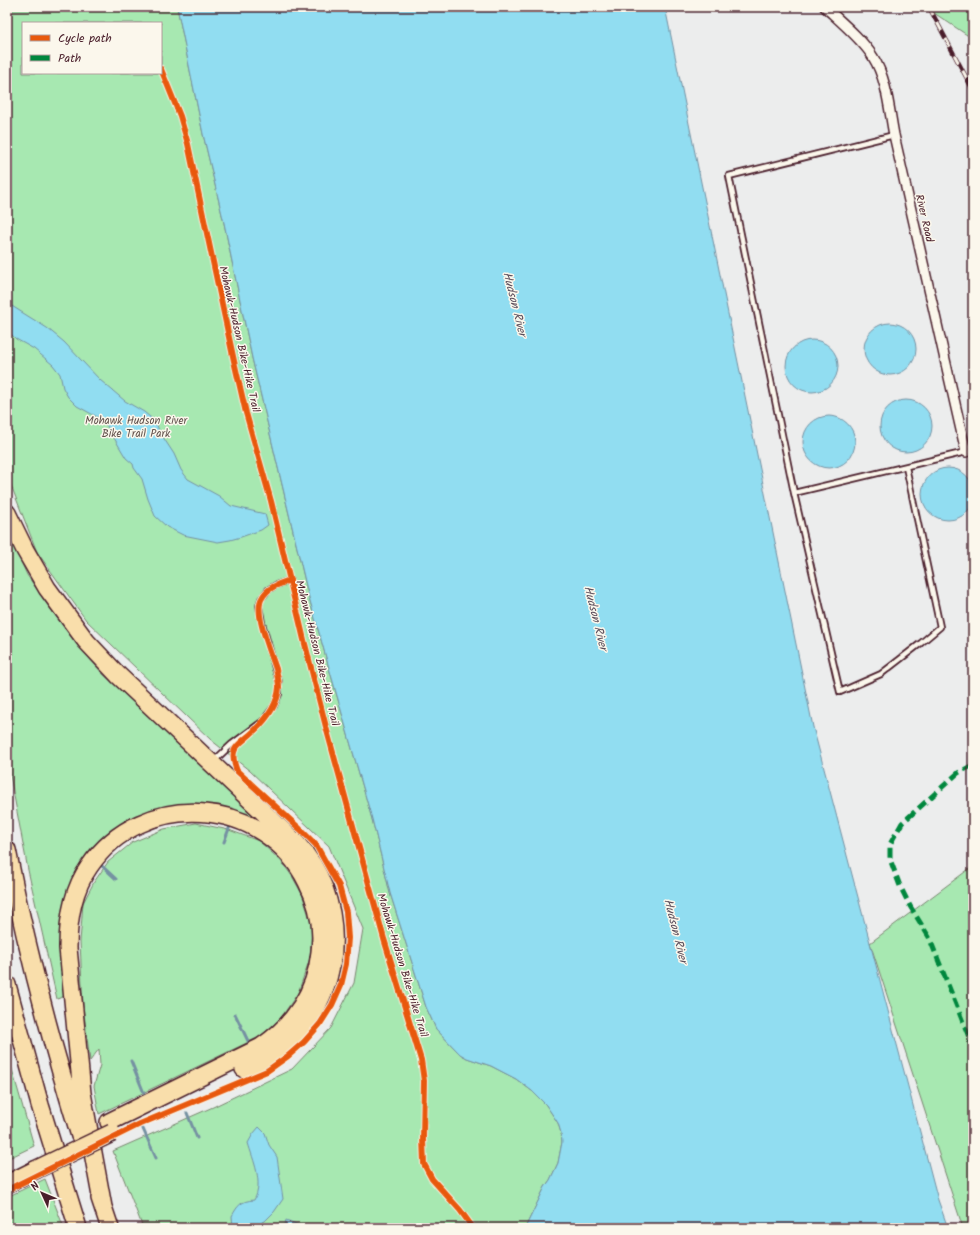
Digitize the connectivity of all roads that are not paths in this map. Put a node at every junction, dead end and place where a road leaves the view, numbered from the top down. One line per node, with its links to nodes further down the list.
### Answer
1 (825, 7): 2 (street, River Road)
2 (894, 134): 3 (street, River Road); 5 (lane)
3 (966, 452): 4 (lane)
4 (906, 467): 5 (lane); 5 (lane)
5 (794, 493)
6 (7, 513): 8 (highway)
7 (290, 580): 8 (lane)
8 (212, 764): 11 (highway)
9 (7, 850): 15 (highway)
10 (7, 985): 16 (highway)
11 (111, 1127): 12 (highway, bridge); 15 (highway)
12 (33, 1165): 13 (highway); 14 (highway)
13 (7, 1171)
14 (7, 1184)
15 (103, 1207): 17 (highway)
16 (78, 1228)
17 (110, 1228)

